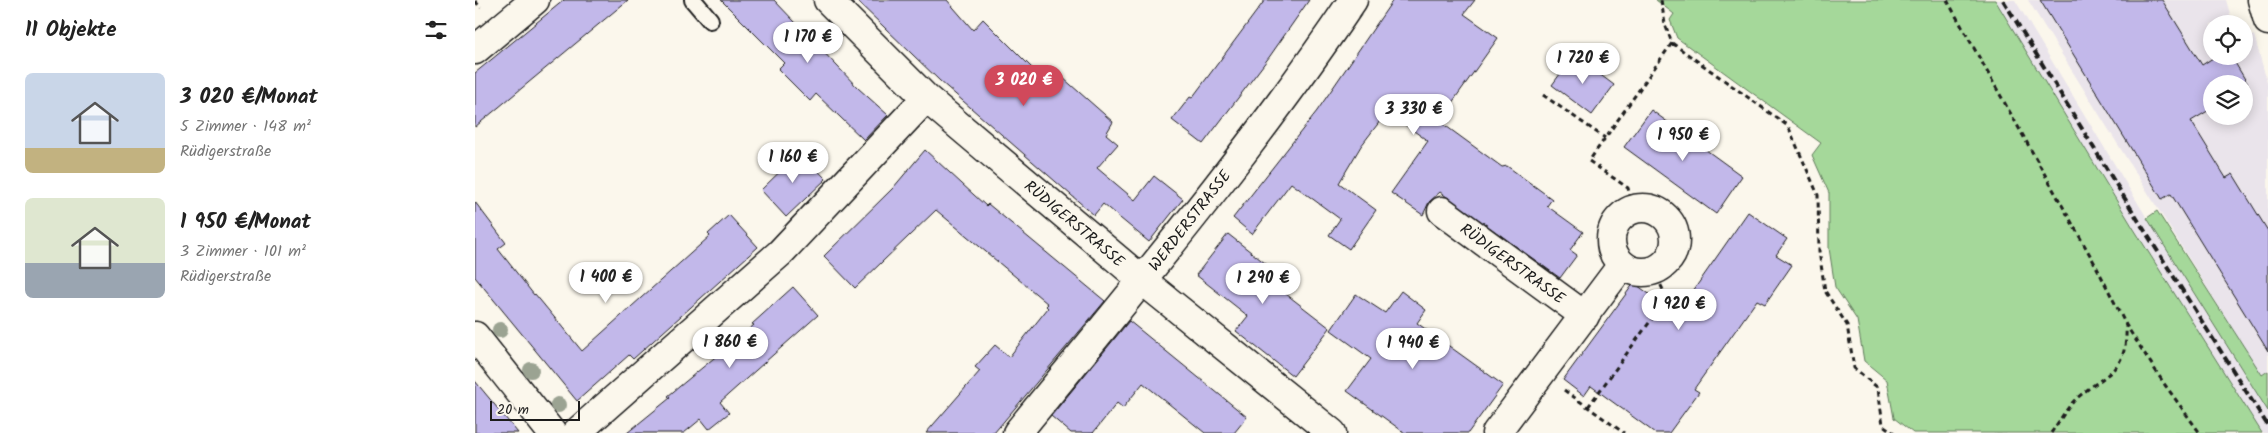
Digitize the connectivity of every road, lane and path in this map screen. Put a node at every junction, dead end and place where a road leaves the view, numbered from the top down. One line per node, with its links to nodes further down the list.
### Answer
1 (535, 0): 11 (street)
2 (693, 0): 8 (lane)
3 (828, 0): 13 (street, RÜDIGERSTRASSE)
4 (1353, 0): 19 (street, WERDERSTRASSE)
5 (1661, 0): 10 (path)
6 (1947, 0): 21 (path)
7 (2262, 0): 9 (street)
8 (710, 20)
9 (2268, 21)
10 (1672, 43): 14 (path); 31 (path)
11 (475, 50)
12 (1543, 95): 14 (path)
13 (926, 98): 19 (street, RÜDIGERSTRASSE); 26 (street)
14 (1605, 138): 15 (path)
15 (1633, 208): 17 (street); 18 (street)
16 (1441, 211): 20 (street, RÜDIGERSTRASSE)
17 (1622, 265): 18 (street); 20 (street)
18 (1654, 271): 24 (path)
19 (1142, 280): 27 (street, WERDERSTRASSE); 28 (street, RÜDIGERSTRASSE)
20 (1585, 316): 23 (street)
21 (2126, 325): 32 (path); 33 (path)
22 (475, 336): 25 (street)
23 (1540, 374): 24 (path); 29 (street)
24 (1588, 407): 30 (path)
25 (552, 433)
26 (576, 433)
27 (1017, 433)
28 (1332, 433)
29 (1496, 433)
30 (1624, 433)
31 (1894, 433)
32 (2051, 433)
33 (2200, 433)

